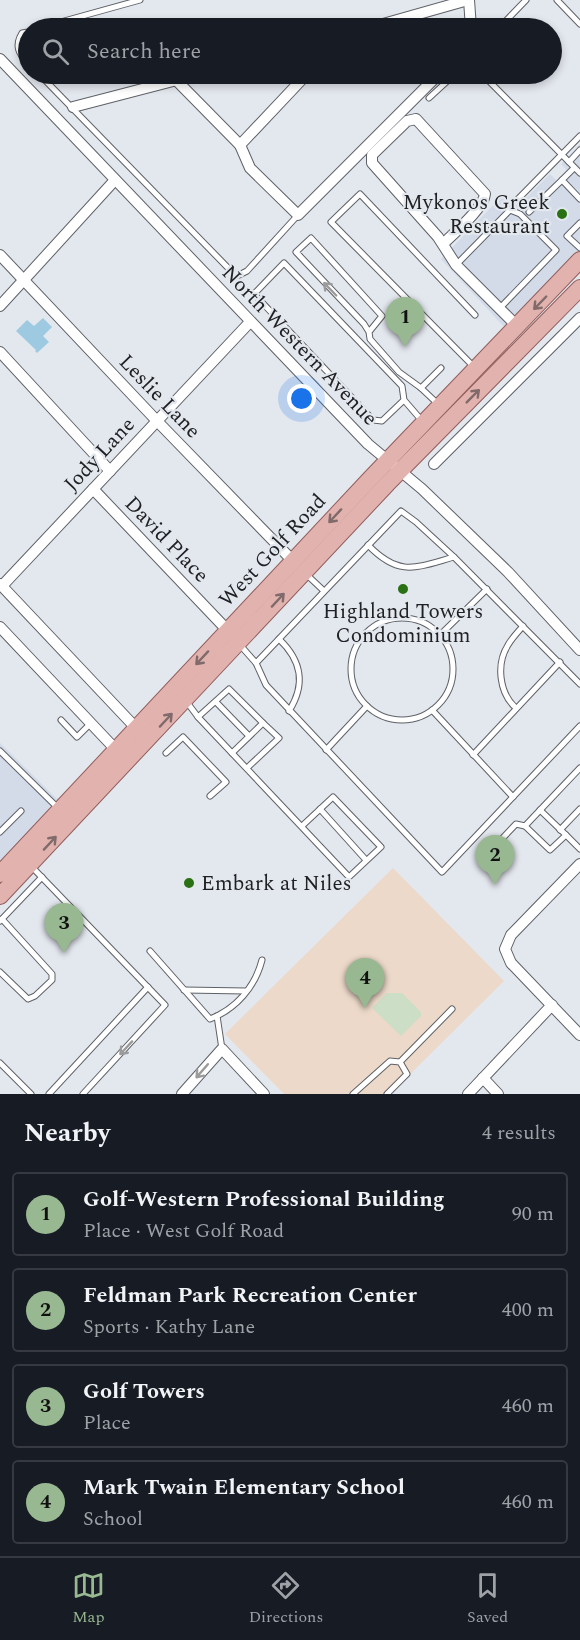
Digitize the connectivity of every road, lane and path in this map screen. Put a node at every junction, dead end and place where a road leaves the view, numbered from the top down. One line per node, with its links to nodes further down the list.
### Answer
1 (140, 0): 5 (lane)
2 (468, 0): 6 (street); 7 (street)
3 (526, 0): 8 (lane)
4 (557, 0): 9 (lane)
5 (75, 18)
6 (404, 18)
7 (470, 18)
8 (509, 18)
9 (580, 24)
10 (0, 59): 11 (street, North Western Avenue)
11 (18, 78)
12 (24, 84): 29 (street, North Western Avenue)
13 (49, 84): 21 (lane)
14 (161, 84): 21 (street)
15 (180, 84): 23 (street)
16 (298, 84): 23 (street)
17 (429, 84): 34 (street)
18 (444, 84): 20 (lane)
19 (492, 84): 25 (lane)
20 (429, 98)
21 (73, 107): 34 (lane)
22 (580, 136): 25 (lane)
23 (240, 145): 34 (street)
24 (580, 150): 26 (lane)
25 (562, 155): 26 (lane); 31 (lane)
26 (569, 162): 27 (lane)
27 (574, 168): 28 (lane); 30 (lane)
28 (580, 173)
29 (115, 180): 41 (street); 47 (street, North Western Avenue)
30 (562, 180): 32 (lane); 33 (lane)
31 (518, 199)
32 (580, 199)
33 (529, 212)
34 (298, 215)
35 (580, 223): 37 (lane)
36 (443, 244): 36 (street); 40 (street)
37 (580, 248)
38 (0, 255): 41 (street, Leslie Lane)
39 (580, 260): 48 (main road, West Golf Road, one-way to 48)
40 (456, 266): 44 (street); 44 (lane)
41 (23, 280): 43 (street); 56 (street, Leslie Lane)
42 (580, 288): 59 (main road, West Golf Road, one-way to 42)
43 (0, 306)
44 (499, 309): 48 (street)
45 (475, 315): 52 (lane)
46 (580, 318): 58 (street)
47 (250, 322): 56 (street, Jody Lane); 59 (street, North Western Avenue)
48 (517, 326): 52 (main road, West Golf Road)
49 (369, 332): 49 (lane, one-way to 49); 53 (lane)
50 (0, 352): 60 (street)
51 (441, 368): 53 (lane)
52 (476, 369): 55 (main road, West Golf Road)
53 (421, 388): 55 (lane)
54 (404, 400): 54 (lane); 57 (lane)
55 (440, 406): 57 (main road, West Golf Road)
56 (157, 421): 60 (street, Jody Lane); 64 (street, Leslie Lane)
57 (424, 423): 59 (main road, West Golf Road)
58 (434, 464)
59 (394, 465): 64 (main road, West Golf Road); 73 (street, North Western Avenue)
60 (110, 471): 61 (street, Jody Lane)
61 (93, 489): 65 (street, Jody Lane); 71 (street, David Place)
62 (368, 545): 63 (lane); 63 (lane); 67 (lane)
63 (454, 556): 66 (lane)
64 (298, 567): 67 (lane); 71 (main road, West Golf Road)
65 (1, 585): 88 (street)
66 (487, 589): 68 (lane); 70 (lane)
67 (324, 591): 72 (lane)
68 (524, 626): 75 (lane); 80 (lane)
69 (0, 627): 85 (street)
70 (440, 635): 79 (lane); 81 (lane)
71 (233, 637): 74 (lane); 77 (main road, West Golf Road); 88 (main road, West Golf Road, one-way to 88)
72 (279, 639): 74 (lane); 82 (lane)
73 (580, 650)
74 (256, 663): 82 (lane)
75 (560, 663): 76 (lane); 80 (lane)
76 (579, 682)
77 (185, 699): 83 (lane); 94 (main road, West Golf Road, one-way to 77)
78 (216, 702): 83 (lane); 86 (lane); 89 (lane)
79 (367, 706): 81 (lane); 90 (lane)
80 (516, 708): 95 (lane)
81 (432, 710): 95 (lane)
82 (289, 711): 90 (lane)
83 (198, 717): 93 (lane)
84 (61, 720): 85 (lane)
85 (91, 723): 94 (street)
86 (263, 723): 89 (lane); 96 (lane)
87 (580, 726): 99 (lane)
88 (136, 728): 94 (main road, West Golf Road)
89 (249, 736): 93 (lane)
90 (326, 750): 99 (lane)
91 (0, 751): 104 (lane)
92 (166, 753): 98 (lane)
93 (232, 753): 96 (lane)
94 (121, 755): 104 (main road, West Golf Road)
95 (473, 755): 99 (lane)
96 (247, 768): 105 (lane)
97 (580, 768): 102 (lane)
98 (210, 796)
99 (513, 797)
100 (580, 808): 107 (lane)
101 (320, 809): 105 (lane); 112 (lane); 112 (lane)
102 (540, 810): 106 (lane); 107 (lane)
103 (21, 812): 108 (lane)
104 (65, 816): 113 (main road, West Golf Road, one-way to 104); 115 (main road, West Golf Road)
105 (302, 826): 112 (lane)
106 (525, 826): 109 (lane); 110 (lane)
107 (560, 830): 109 (lane)
108 (0, 832)
109 (566, 835): 111 (lane)
110 (498, 843)
111 (580, 849)
112 (366, 860)
113 (30, 864): 116 (lane); 117 (main road, West Golf Road)
114 (580, 864): 125 (street)
115 (0, 874)
116 (42, 877): 118 (lane); 122 (lane)
117 (0, 896)
118 (1, 920): 121 (lane)
119 (150, 951): 123 (lane)
120 (262, 960): 124 (lane)
121 (0, 972)
122 (148, 987): 134 (lane); 135 (lane, one-way to 135)
123 (184, 990): 124 (lane); 127 (lane)
124 (246, 992): 127 (lane)
125 (552, 1005): 128 (street); 132 (street)
126 (452, 1009): 130 (lane)
127 (217, 1016): 129 (lane)
128 (580, 1035)
129 (222, 1049): 136 (street, one-way to 136); 137 (street)
130 (400, 1062): 138 (lane); 139 (lane)
131 (0, 1063): 133 (lane)
132 (483, 1078): 140 (street); 141 (street)
133 (31, 1094)
134 (49, 1094)
135 (83, 1094)
136 (182, 1094)
137 (264, 1094)
138 (353, 1094)
139 (387, 1094)
140 (468, 1094)
141 (498, 1094)

